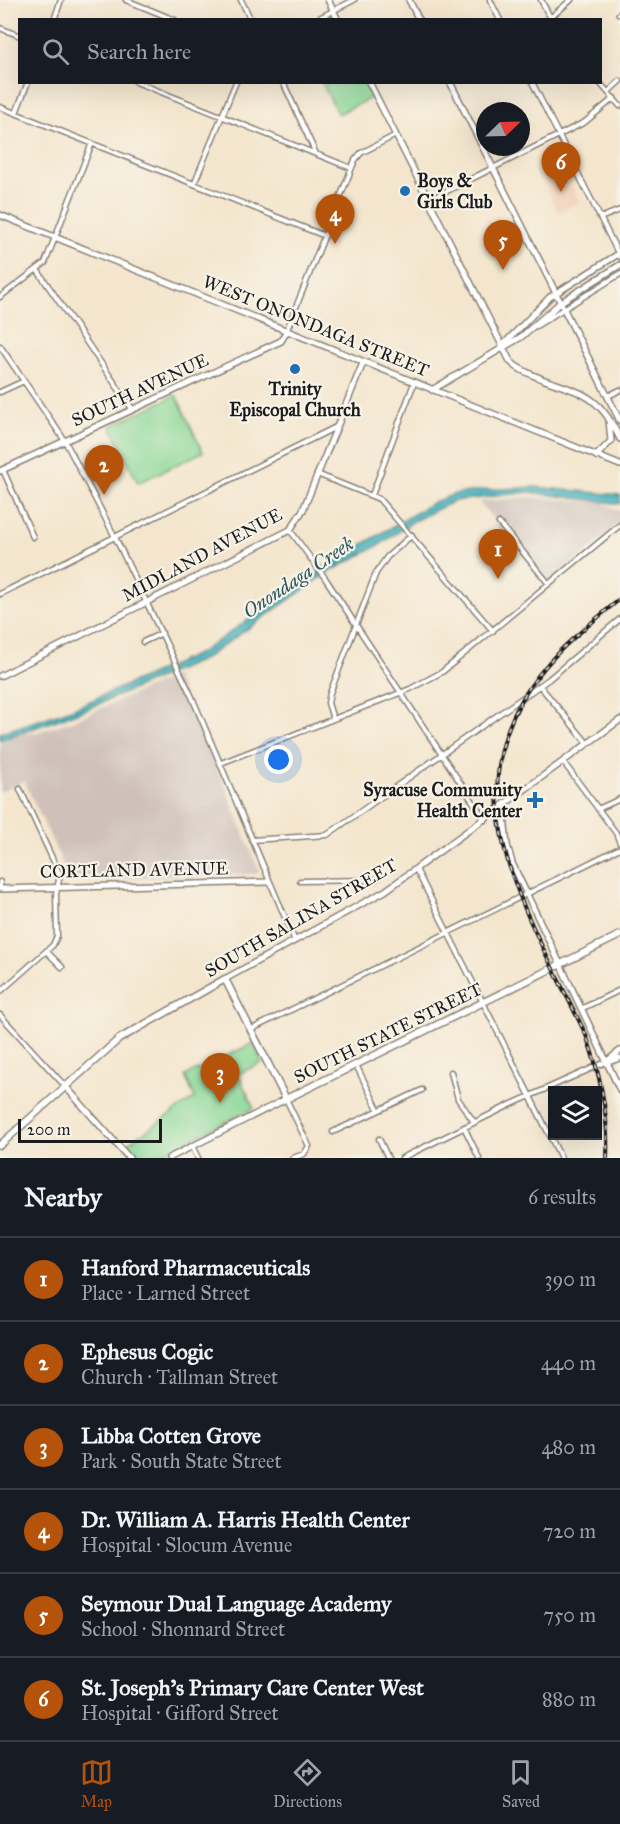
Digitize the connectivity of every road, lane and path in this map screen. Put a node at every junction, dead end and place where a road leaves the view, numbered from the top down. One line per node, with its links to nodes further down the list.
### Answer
1 (61, 0): 11 (street)
2 (126, 0): 12 (street)
3 (241, 0): 13 (street)
4 (328, 0): 10 (street)
5 (354, 0): 10 (street)
6 (409, 0): 16 (street)
7 (490, 0): 17 (street)
8 (541, 0): 18 (street)
9 (571, 0): 19 (street)
10 (333, 10): 14 (street); 15 (street)
11 (55, 18)
12 (170, 18)
13 (250, 18)
14 (319, 18)
15 (337, 18)
16 (418, 18)
17 (499, 18)
18 (550, 18)
19 (551, 18)
20 (0, 28): 21 (street)
21 (18, 35)
22 (620, 81): 31 (street)
23 (27, 84): 35 (street)
24 (141, 84): 36 (street)
25 (235, 84): 36 (street)
26 (284, 84): 40 (street)
27 (370, 84): 37 (street)
28 (451, 84): 41 (street)
29 (533, 84): 38 (street)
30 (602, 84): 31 (street)
31 (608, 92): 32 (street)
32 (614, 98): 33 (street); 38 (street)
33 (620, 106)
34 (0, 107): 35 (street)
35 (15, 113): 39 (street)
36 (222, 117): 40 (street); 43 (street)
37 (396, 135): 42 (street); 44 (street)
38 (558, 135): 41 (street); 47 (street)
39 (92, 143): 43 (street); 49 (street)
40 (316, 155): 42 (street)
41 (493, 167): 44 (street); 54 (street)
42 (351, 168): 48 (street)
43 (194, 184): 48 (street)
44 (429, 200): 61 (street)
45 (620, 210): 47 (street)
46 (0, 215): 49 (street, WEST ONONDAGA STREET)
47 (600, 218): 50 (street)
48 (325, 236): 59 (street)
49 (55, 237): 52 (street); 59 (street, WEST ONONDAGA STREET)
50 (619, 255): 54 (street)
51 (620, 265): 56 (street)
52 (38, 271): 55 (street); 69 (street)
53 (620, 274): 57 (street)
54 (556, 292): 56 (street); 61 (street)
55 (0, 297)
56 (561, 302): 57 (street); 58 (street)
57 (564, 309): 58 (street); 68 (street)
58 (532, 328): 61 (street)
59 (286, 332): 62 (street, WEST ONONDAGA STREET); 69 (street, SOUTH AVENUE)
60 (0, 346): 63 (street)
61 (502, 346): 65 (street); 70 (street)
62 (363, 363): 64 (street, WEST ONONDAGA STREET); 72 (street, MIDLAND AVENUE)
63 (24, 381): 67 (street); 74 (street)
64 (414, 383): 65 (street, WEST ONONDAGA STREET); 79 (street)
65 (432, 390): 75 (street, WEST ONONDAGA STREET)
66 (620, 390): 68 (street)
67 (0, 392)
68 (608, 396): 71 (street)
69 (133, 410): 74 (street, SOUTH AVENUE)
70 (608, 415): 73 (street); 75 (street)
71 (620, 421)
72 (336, 427): 78 (street, MIDLAND AVENUE); 85 (street)
73 (620, 439)
74 (66, 441): 77 (street, SOUTH AVENUE); 85 (street)
75 (596, 456): 76 (street, WEST ONONDAGA STREET)
76 (620, 465)
77 (2, 470): 84 (street)
78 (317, 474): 79 (street); 82 (street, MIDLAND AVENUE)
79 (372, 495): 83 (street)
80 (499, 524): 86 (street)
81 (620, 525): 86 (street)
82 (290, 530): 88 (street, MIDLAND AVENUE); 90 (street)
83 (412, 535): 90 (street); 91 (street)
84 (33, 537)
85 (115, 537): 87 (street); 88 (street)
86 (549, 584): 91 (street)
87 (0, 594)
88 (146, 602): 92 (street); 94 (street, MIDLAND AVENUE)
89 (620, 619): 95 (street)
90 (356, 626): 96 (street); 97 (street)
91 (493, 631): 96 (street)
92 (162, 633): 93 (street); 101 (street)
93 (143, 642)
94 (0, 676)
95 (540, 686): 99 (street); 100 (street)
96 (400, 692): 97 (street); 100 (street)
97 (333, 718): 101 (street)
98 (620, 720): 99 (street, SOUTH SALINA STREET)
99 (589, 745): 102 (street, SOUTH SALINA STREET)
100 (441, 754): 107 (street); 108 (street)
101 (221, 763): 108 (street)
102 (564, 763): 105 (street, SOUTH SALINA STREET); 106 (street)
103 (20, 789): 116 (street)
104 (620, 799): 106 (street)
105 (503, 807): 107 (street, SOUTH SALINA STREET); 118 (street)
106 (598, 809): 109 (street)
107 (485, 820): 111 (street, SOUTH SALINA STREET)
108 (252, 840): 115 (street)
109 (620, 843)
110 (620, 848): 118 (street)
111 (416, 869): 119 (street); 121 (street, SOUTH SALINA STREET)
112 (380, 876): 113 (street)
113 (300, 881)
114 (0, 882): 117 (street)
115 (270, 882): 116 (street, CORTLAND AVENUE); 121 (street)
116 (58, 888): 117 (street, CORTLAND AVENUE); 122 (street)
117 (0, 889)
118 (525, 895): 119 (street); 123 (street)
119 (448, 932): 128 (street); 131 (street)
120 (620, 935): 123 (main road, SOUTH STATE STREET)
121 (295, 941): 125 (street, SOUTH SALINA STREET)
122 (46, 951): 124 (street); 127 (street)
123 (559, 965): 128 (main road, SOUTH STATE STREET); 129 (street)
124 (62, 967)
125 (225, 979): 131 (main road); 137 (main road, SOUTH SALINA STREET)
126 (620, 990): 129 (street)
127 (0, 992)
128 (483, 1003): 135 (main road, SOUTH STATE STREET); 140 (street)
129 (581, 1009): 134 (street)
130 (0, 1015): 137 (street)
131 (250, 1030): 141 (main road)
132 (620, 1051): 134 (street)
133 (620, 1058): 134 (street)
134 (606, 1062): 139 (street); 140 (street)
135 (356, 1065): 141 (main road, SOUTH STATE STREET); 142 (street)
136 (452, 1072): 143 (street)
137 (65, 1086): 147 (main road, SOUTH SALINA STREET); 150 (street)
138 (422, 1090): 142 (street)
139 (620, 1090)
140 (530, 1097): 143 (street); 156 (street)
141 (286, 1100): 148 (street, SOUTH STATE STREET); 153 (street)
142 (378, 1110): 145 (street)
143 (474, 1122): 144 (street)
144 (464, 1127): 149 (street); 155 (street)
145 (333, 1132)
146 (379, 1139): 154 (street)
147 (0, 1145)
148 (192, 1146): 151 (street, SOUTH STATE STREET); 152 (street)
149 (405, 1157)
150 (129, 1158)
151 (169, 1158)
152 (198, 1158)
153 (293, 1158)
154 (388, 1158)
155 (479, 1158)
156 (561, 1158)

